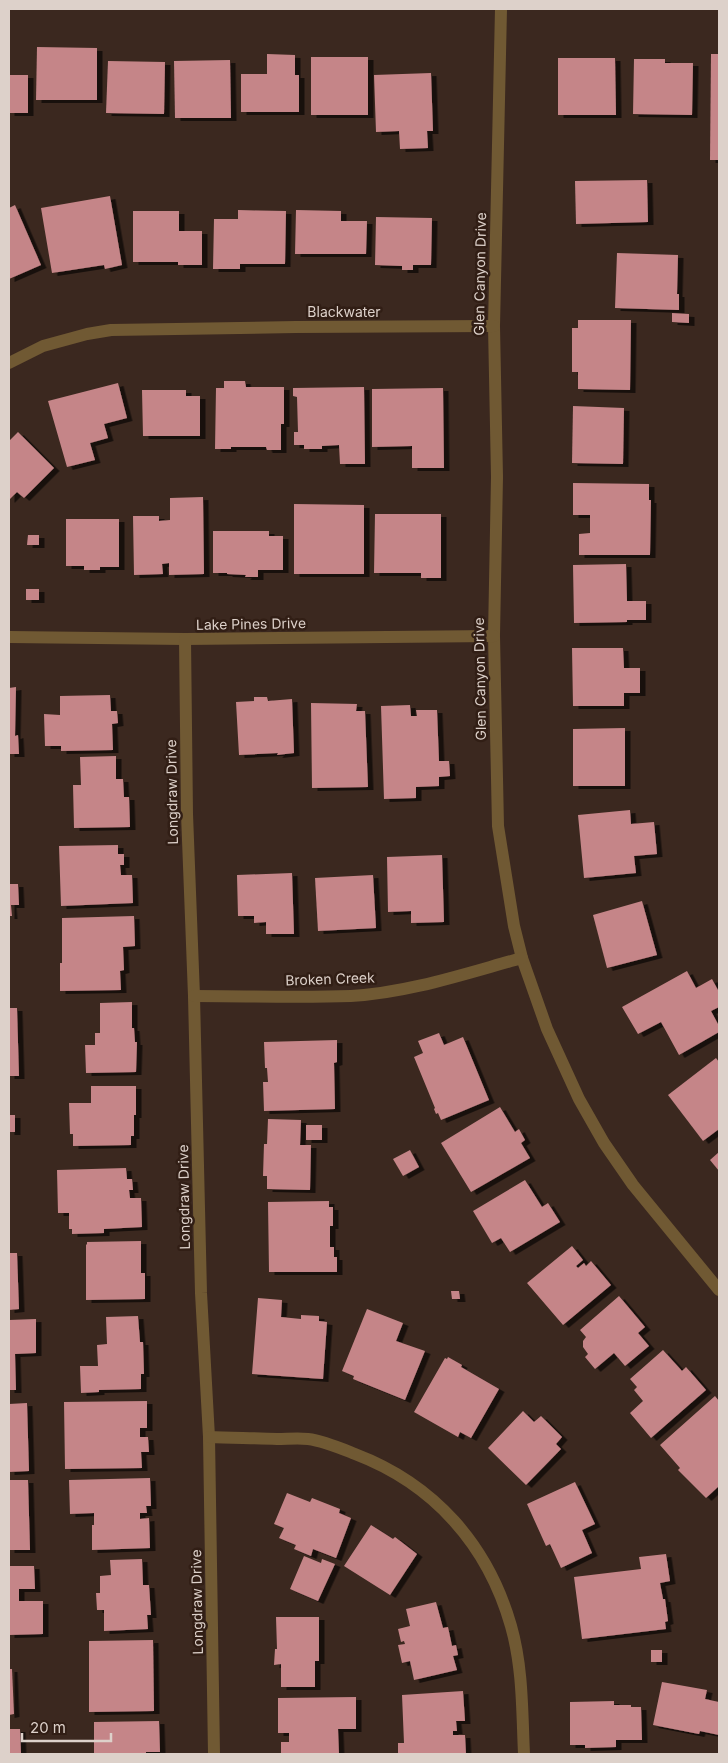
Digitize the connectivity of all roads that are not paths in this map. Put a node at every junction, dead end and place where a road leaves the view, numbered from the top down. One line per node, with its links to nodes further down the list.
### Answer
1 (500, 9): 2 (street, Glen Canyon Drive)
2 (494, 326): 3 (street, Blackwater); 4 (street, Glen Canyon Drive)
3 (9, 363)
4 (494, 636): 6 (street, Lake Pines Drive); 7 (street, Glen Canyon Drive)
5 (9, 637): 6 (street, Lake Pines Drive)
6 (185, 640): 8 (street, Longdraw Drive)
7 (522, 958): 8 (street, Broken Creek); 9 (street, Glen Canyon Drive)
8 (194, 996): 10 (street, Longdraw Drive)
9 (719, 1290)
10 (209, 1437): 11 (street, Longdraw Drive); 12 (street)
11 (214, 1754)
12 (524, 1754)

